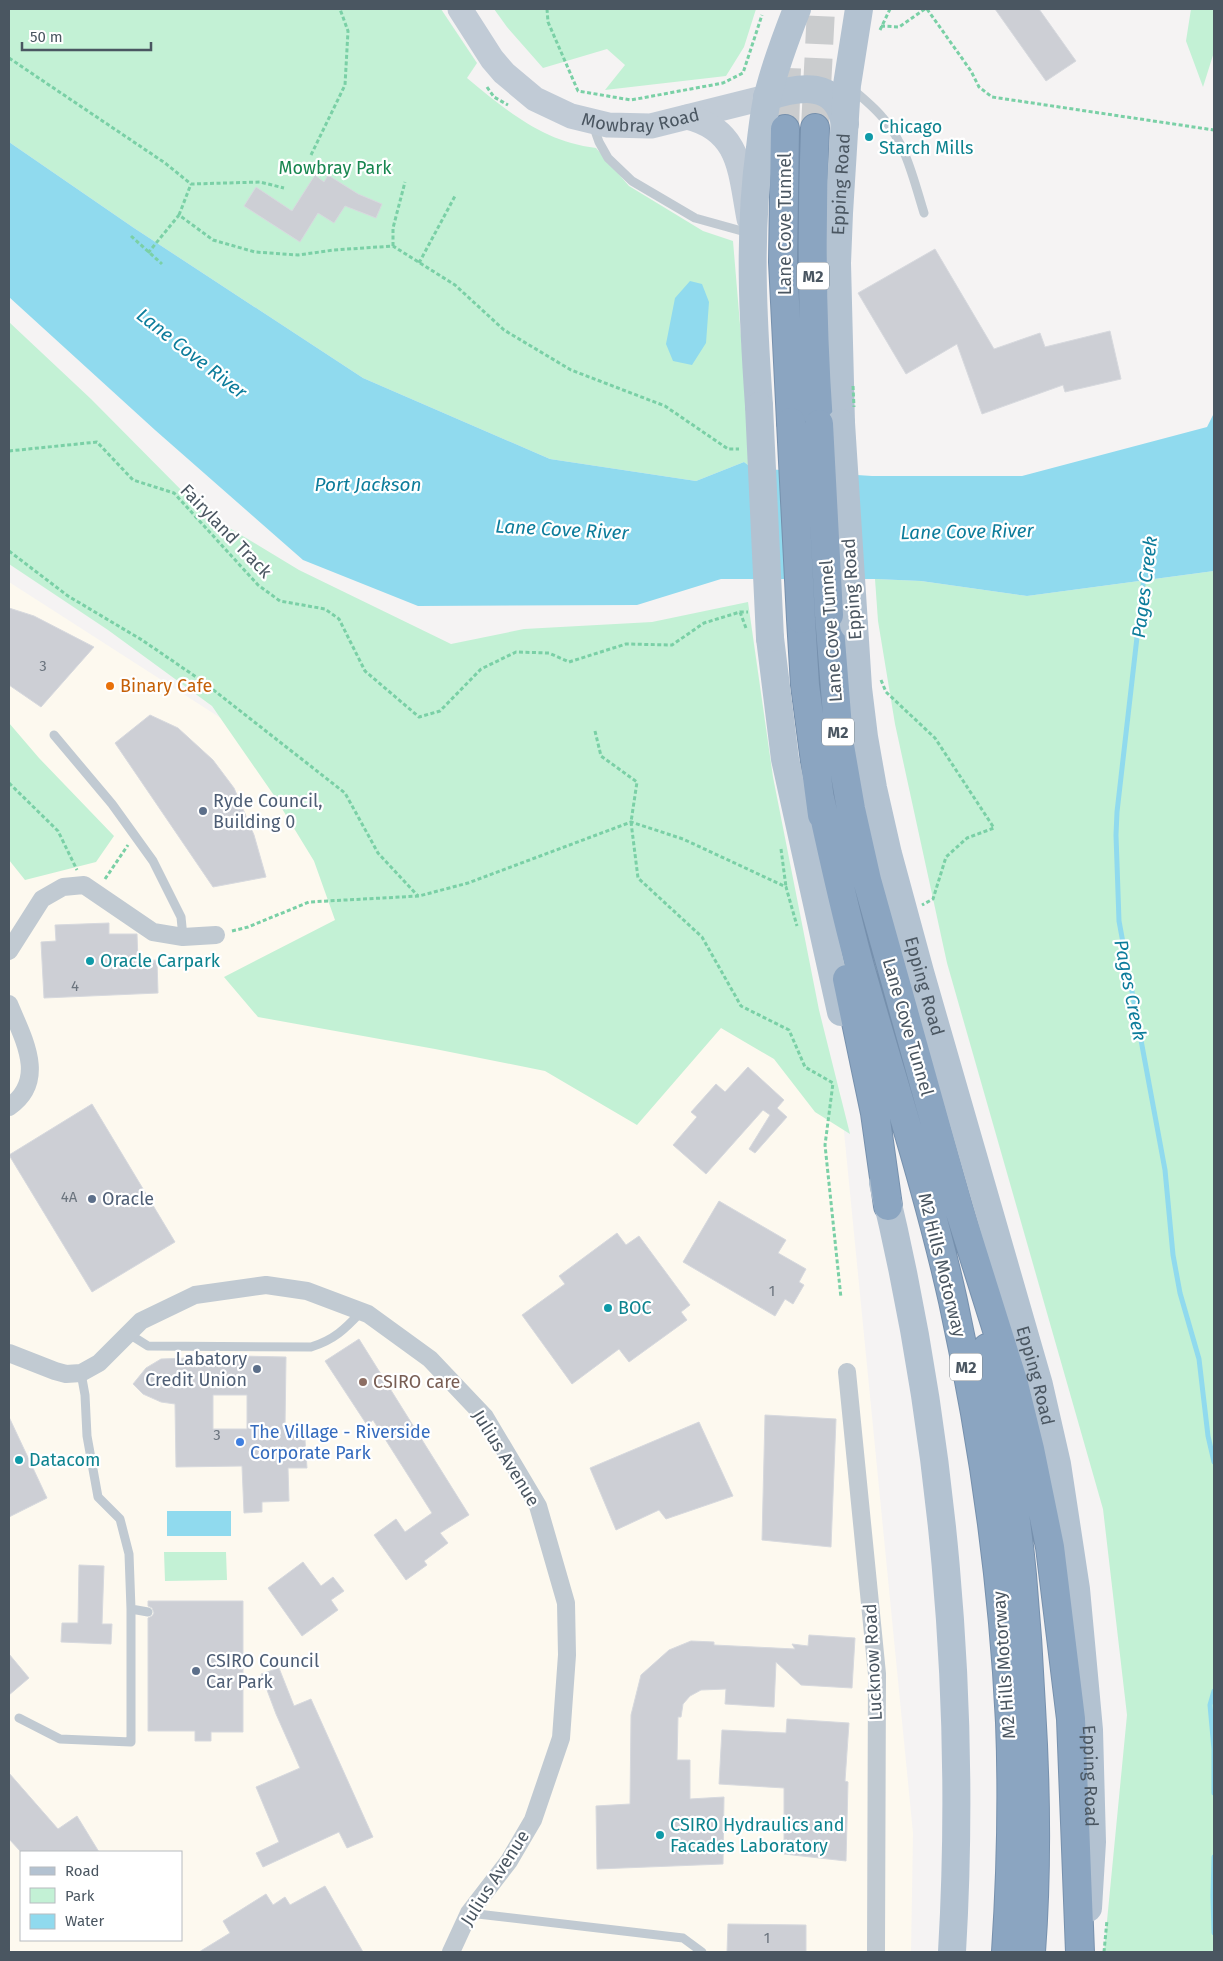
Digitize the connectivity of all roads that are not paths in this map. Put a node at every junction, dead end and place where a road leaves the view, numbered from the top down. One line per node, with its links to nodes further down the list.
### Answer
1 (460, 9): 8 (main road, Mowbray Road)
2 (797, 9): 6 (main road)
3 (817, 9): 6 (main road)
4 (859, 9): 5 (main road, Epping Road)
5 (848, 85): 9 (main road, Epping Road); 12 (lane)
6 (772, 95): 7 (main road, Mowbray Road); 9 (main road, Mowbray Road); 13 (main road)
7 (687, 117): 8 (main road, Mowbray Road); 13 (main road)
8 (593, 122): 13 (lane)
9 (845, 124): 14 (main road, Epping Road)
10 (815, 128): 14 (highway, Lane Cove Tunnel / M2)
11 (786, 129): 16 (highway, Lane Cove Tunnel / M2, bridge)
12 (924, 213)
13 (752, 232): 22 (main road, bridge)
14 (830, 424): 23 (highway, Lane Cove Tunnel / M2, bridge); 39 (main road, Epping Road, bridge)
15 (54, 735): 18 (lane)
16 (820, 798): 22 (highway, M2); 37 (highway, M2 Hills Motorway / M2)
17 (216, 935): 18 (street)
18 (183, 937): 19 (street)
19 (9, 951)
20 (9, 1004): 21 (street)
21 (9, 1106)
22 (888, 1206): 36 (main road)
23 (959, 1209): 38 (highway, M2 Hills Motorway / M2); 39 (highway, M2)
24 (361, 1312): 25 (lane); 25 (street, Julius Avenue); 32 (street, Julius Avenue)
25 (129, 1334): 28 (street, Julius Avenue)
26 (9, 1353): 28 (street)
27 (847, 1372): 35 (street, Lucknow Road)
28 (81, 1373): 29 (lane)
29 (131, 1609): 30 (lane); 31 (lane)
30 (148, 1612)
31 (19, 1718)
32 (469, 1913): 33 (street, Julius Avenue); 34 (lane)
33 (451, 1952)
34 (702, 1952)
35 (876, 1952)
36 (952, 1952)
37 (1006, 1952)
38 (1031, 1952)
39 (1081, 1952)

